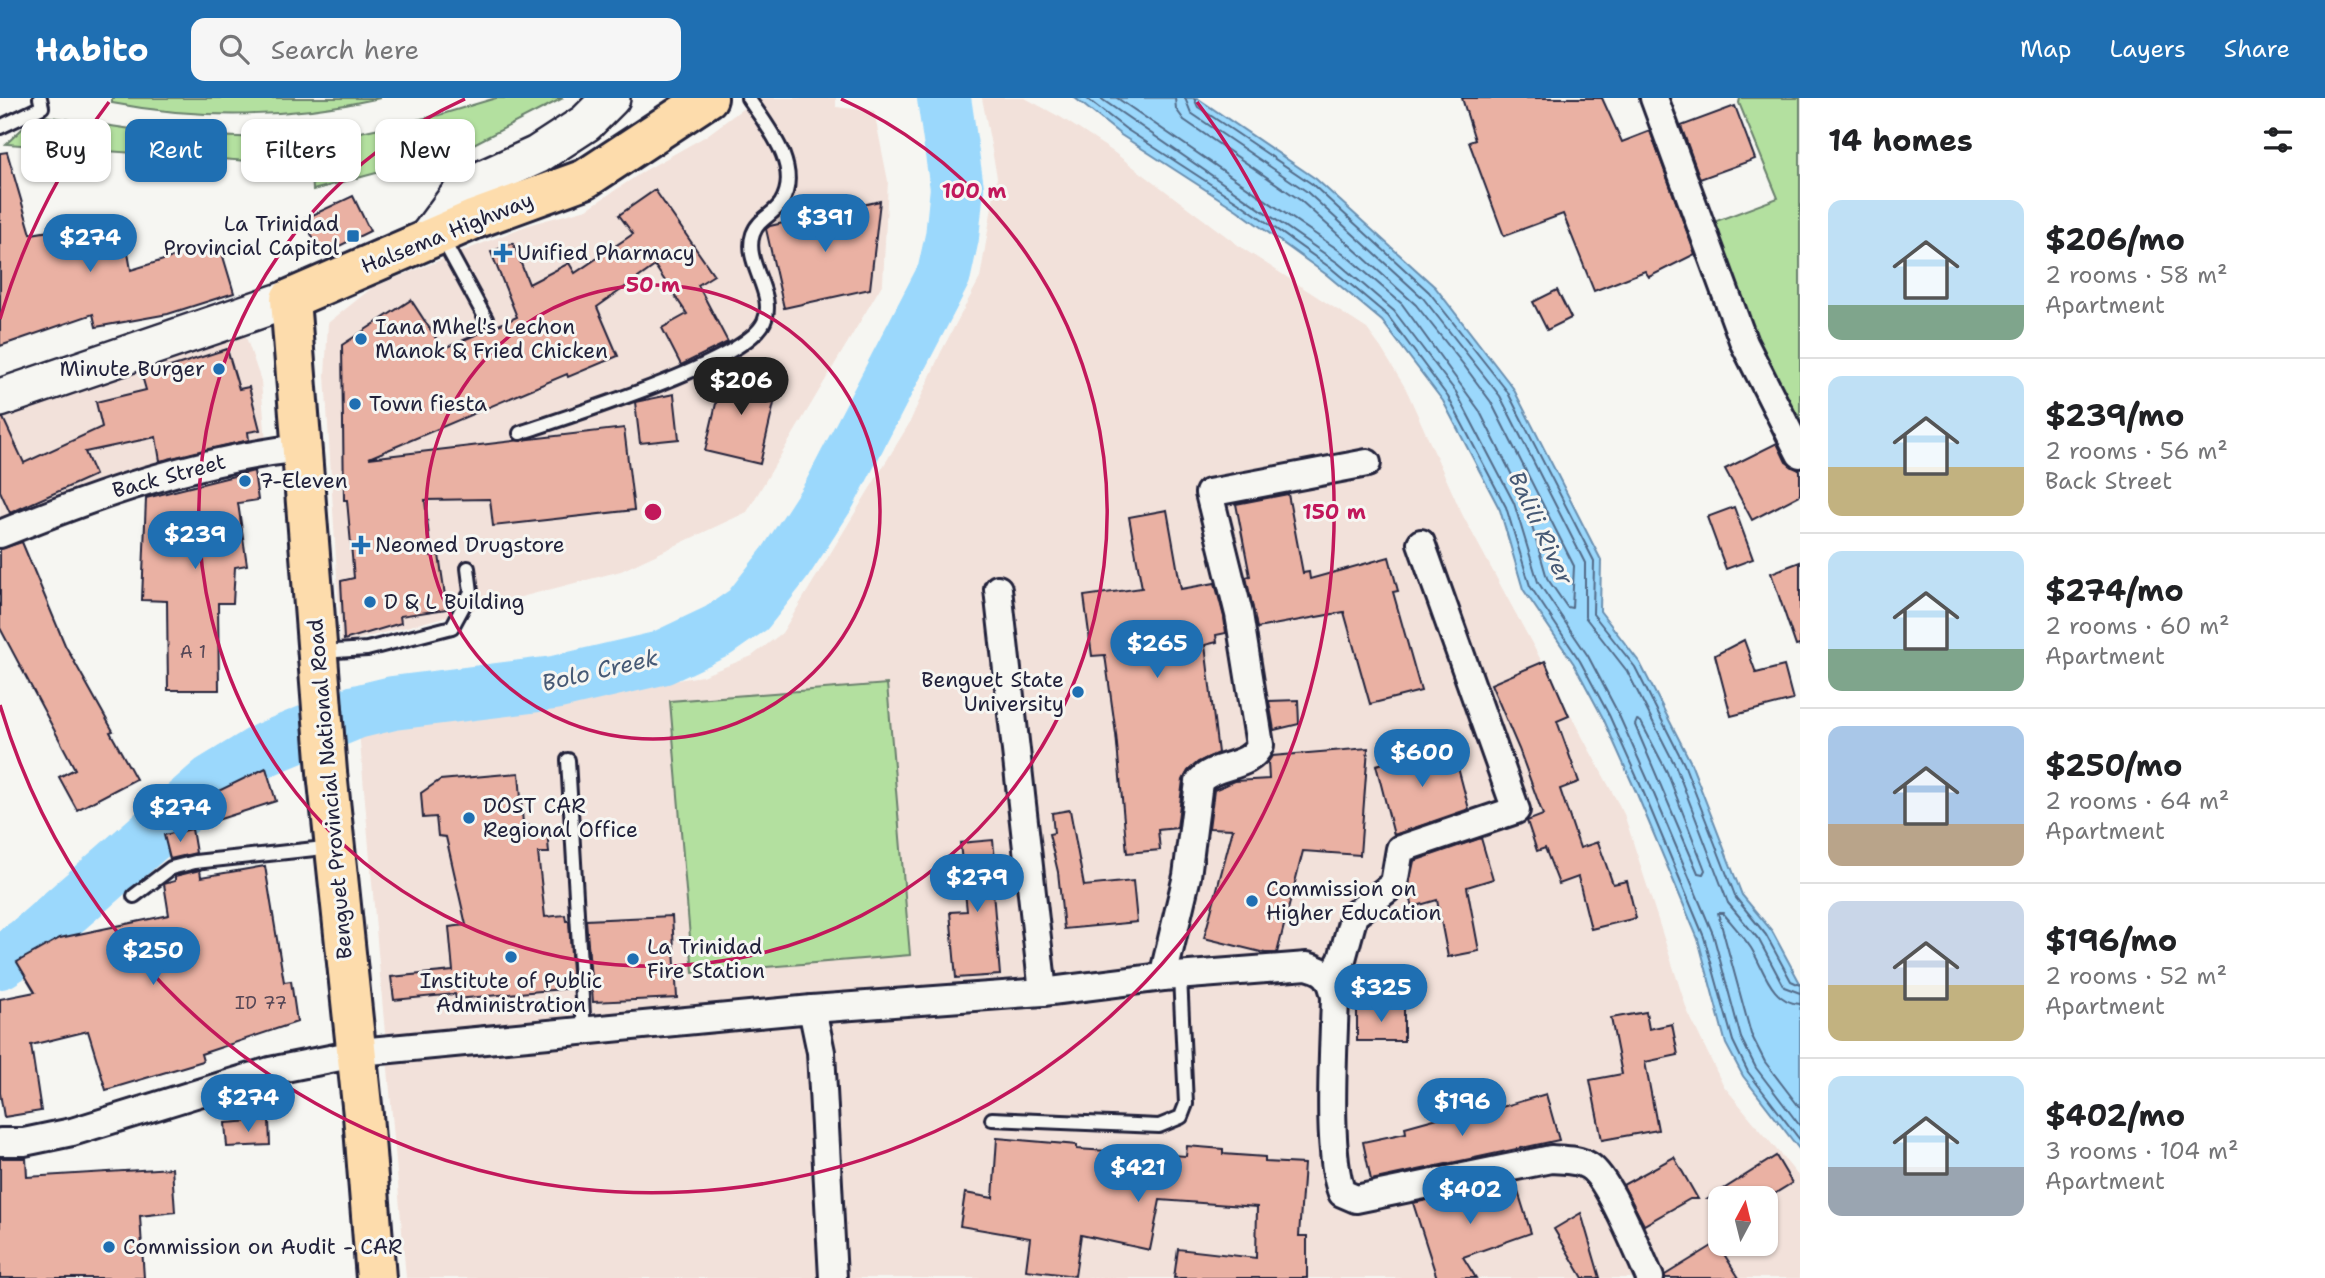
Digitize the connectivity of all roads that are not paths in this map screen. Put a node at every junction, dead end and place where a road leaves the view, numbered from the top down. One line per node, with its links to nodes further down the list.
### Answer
1 (40, 98): 6 (lane)
2 (611, 98): 7 (main road)
3 (708, 98): 7 (highway, Halsema Highway)
4 (748, 98): 11 (lane)
5 (1654, 98): 13 (street)
6 (0, 127)
7 (433, 237): 8 (highway, Halsema Highway); 9 (lane)
8 (290, 299): 10 (main road); 12 (highway, Benguet Provincial National Road)
9 (486, 319)
10 (0, 398)
11 (520, 433)
12 (302, 448): 15 (street, Back Street); 19 (highway, Benguet Provincial National Road)
13 (1800, 454)
14 (1367, 463): 23 (street)
15 (0, 534)
16 (1421, 543): 24 (street)
17 (468, 568): 19 (lane)
18 (998, 589): 25 (street)
19 (317, 656): 21 (highway, Benguet Provincial National Road)
20 (568, 760): 27 (lane)
21 (334, 846): 22 (lane); 28 (highway, Benguet Provincial National Road)
22 (134, 896)
23 (1172, 976): 24 (street); 25 (street); 29 (lane)
24 (1331, 979): 33 (street)
25 (1043, 992): 26 (street)
26 (812, 1009): 27 (street); 32 (street)
27 (584, 1032): 28 (street)
28 (355, 1054): 30 (street); 31 (highway, Benguet Provincial National Road)
29 (992, 1119)
30 (0, 1142)
31 (376, 1278)
32 (833, 1278)
33 (1650, 1278)

